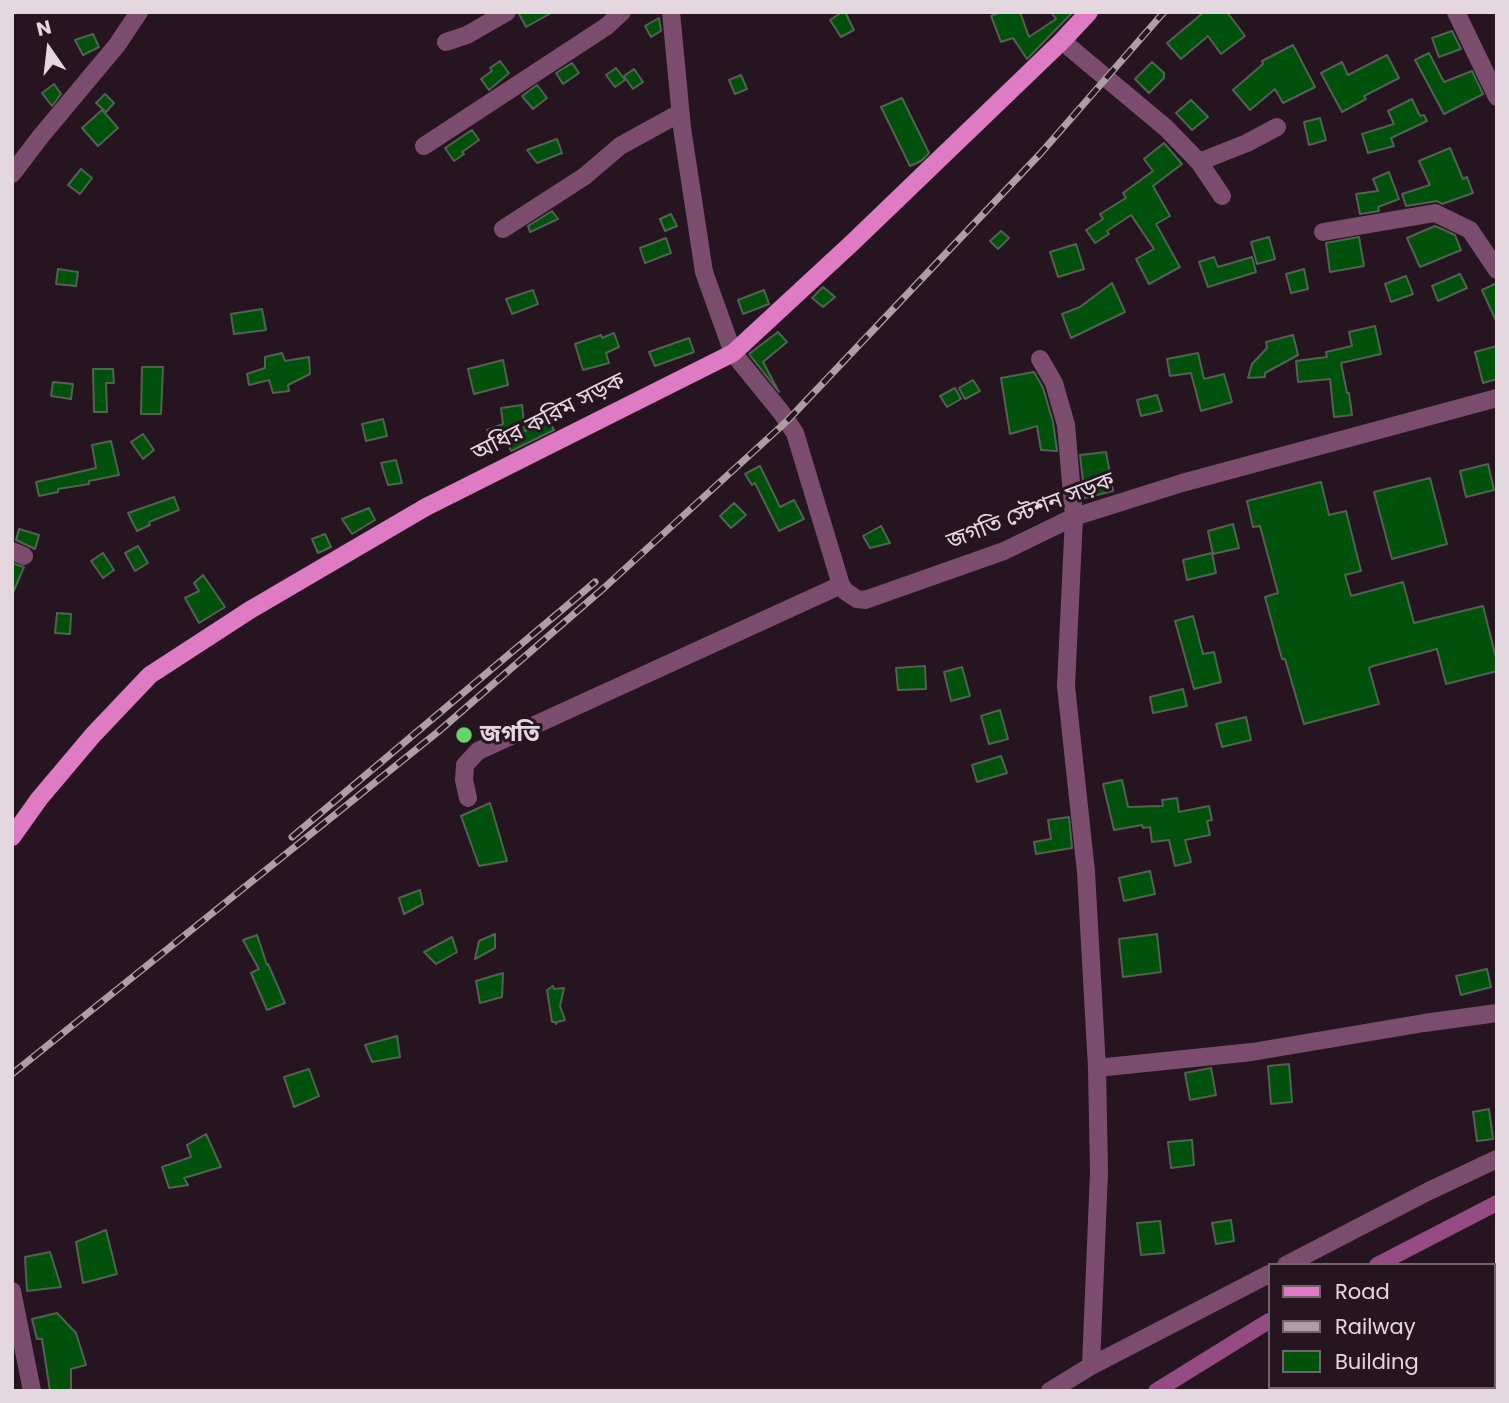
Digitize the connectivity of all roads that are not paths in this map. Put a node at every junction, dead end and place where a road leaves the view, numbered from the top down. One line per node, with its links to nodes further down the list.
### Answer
1 (139, 12): 14 (street)
2 (507, 12): 8 (street)
3 (622, 12): 12 (street)
4 (671, 12): 10 (street)
5 (1089, 12): 7 (main road, অধির করিম সড়ক)
6 (1456, 12): 9 (street)
7 (1062, 41): 13 (street); 19 (main road, অধির করিম সড়ক)
8 (446, 42)
9 (1497, 97)
10 (680, 113): 16 (street); 19 (street)
11 (1277, 127): 13 (street)
12 (424, 146)
13 (1199, 162): 15 (street)
14 (12, 174)
15 (1222, 196)
16 (503, 229)
17 (1323, 232): 18 (street)
18 (1497, 270)
19 (733, 353): 23 (street); 25 (main road, অধির করিম সড়ক)
20 (1041, 359): 22 (street)
21 (1497, 398): 22 (street, জগতি স্টেশন সড়ক)
22 (1074, 517): 23 (street, জগতি স্টেশন সড়ক); 27 (street)
23 (841, 585): 24 (street)
24 (468, 798)
25 (12, 837)
26 (1497, 1013): 27 (street)
27 (1097, 1068): 32 (street)
28 (1497, 1159): 29 (street)
29 (1290, 1263)
30 (1268, 1275): 32 (street)
31 (12, 1291): 33 (street)
32 (1091, 1366): 34 (street)
33 (32, 1391)
34 (1050, 1391)

